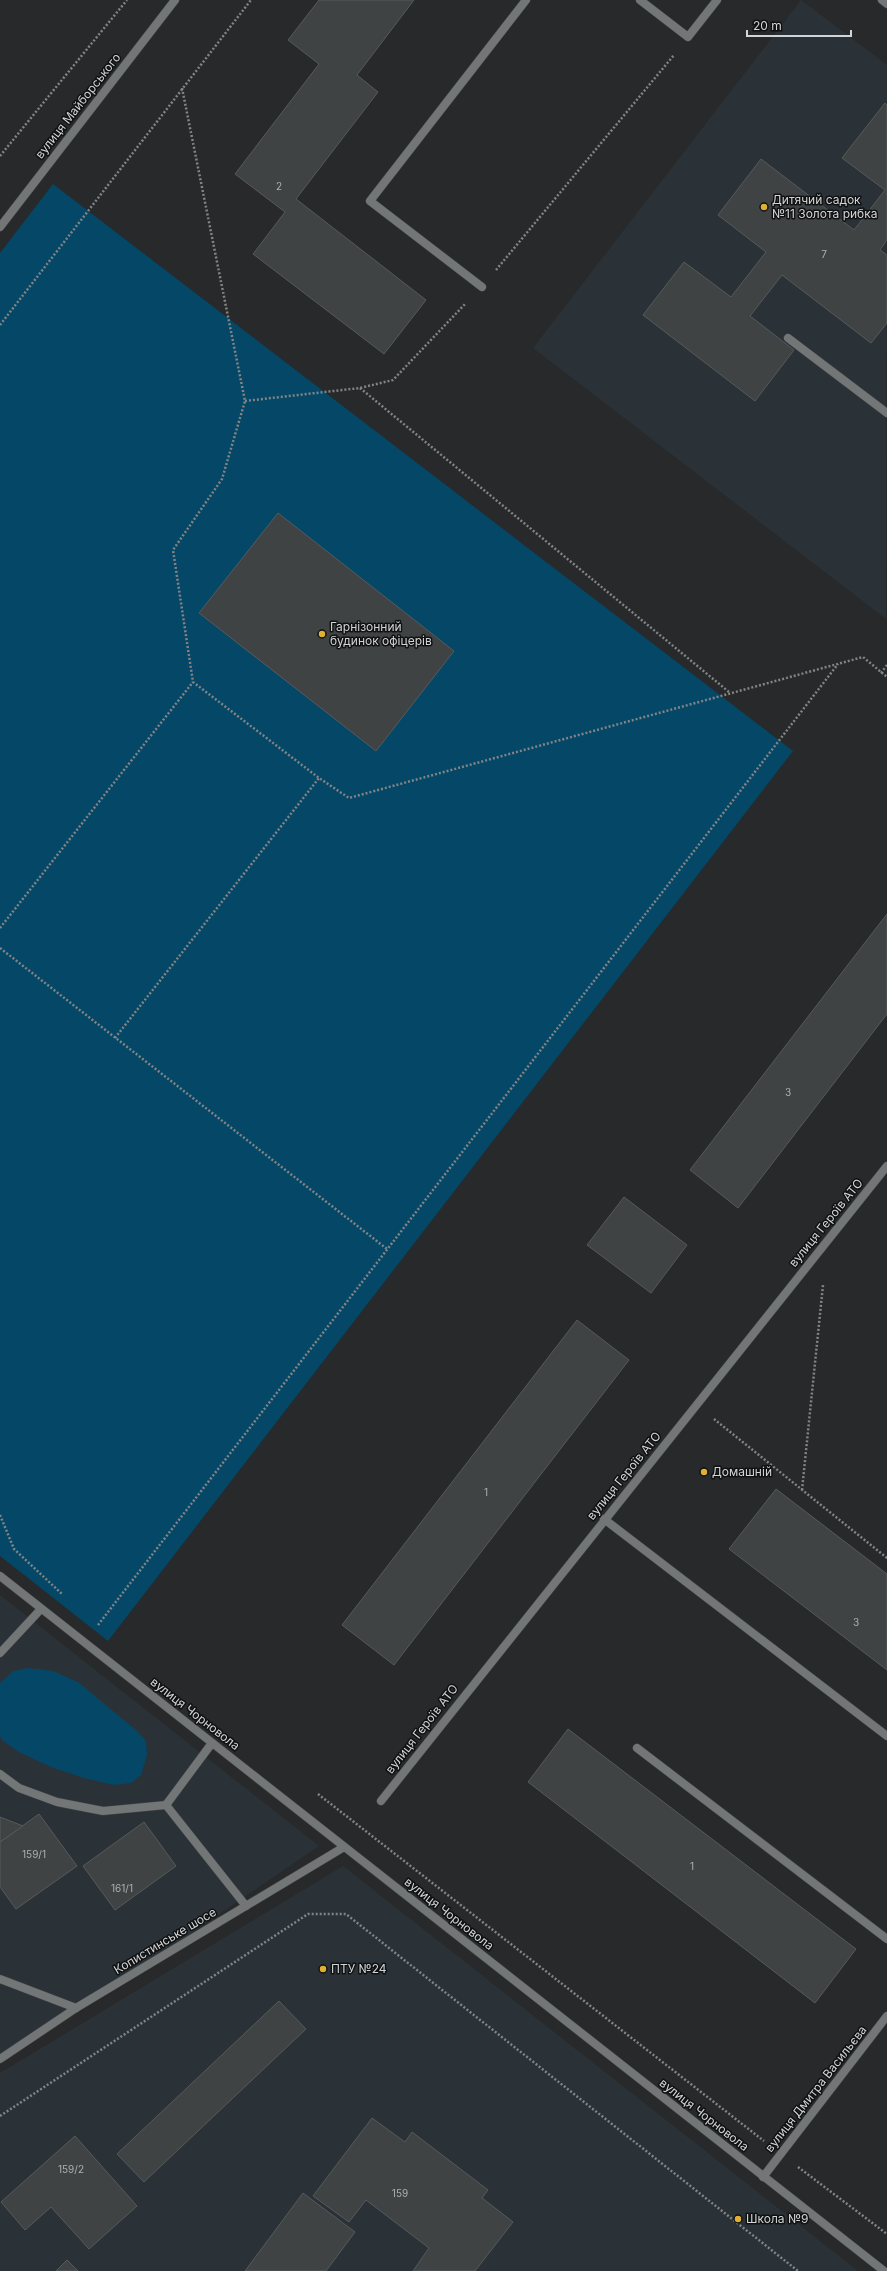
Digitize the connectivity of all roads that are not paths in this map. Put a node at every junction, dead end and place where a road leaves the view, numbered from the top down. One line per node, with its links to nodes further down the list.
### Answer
1 (175, 0): 7 (street, вулиця Майборського)
2 (526, 0): 8 (street)
3 (640, 0): 4 (street)
4 (717, 0)
5 (882, 0): 6 (street)
6 (887, 4)
7 (0, 227)
8 (482, 287)
9 (788, 338): 10 (street)
10 (887, 413)
11 (887, 1166): 12 (street, вулиця Героїв АТО)
12 (604, 1519): 16 (street); 20 (street, вулиця Героїв АТО)
13 (0, 1576): 14 (street, вулиця Чорновола)
14 (41, 1609): 15 (street); 17 (street, вулиця Чорновола)
15 (0, 1653)
16 (887, 1736)
17 (212, 1743): 21 (street); 22 (street, вулиця Чорновола)
18 (637, 1748): 24 (street)
19 (0, 1774): 21 (street)
20 (381, 1801)
21 (166, 1805): 23 (street)
22 (344, 1847): 23 (street, Копистинське шосе); 29 (street, вулиця Чорновола)
23 (246, 1906): 26 (street, Копистинське шосе)
24 (887, 1939)
25 (0, 1979): 26 (street)
26 (76, 2008): 28 (street, Копистинське шосе)
27 (887, 2016): 29 (street, вулиця Дмитра Васильєва)
28 (0, 2059)
29 (764, 2177): 30 (street, вулиця Чорновола)
30 (884, 2271)

